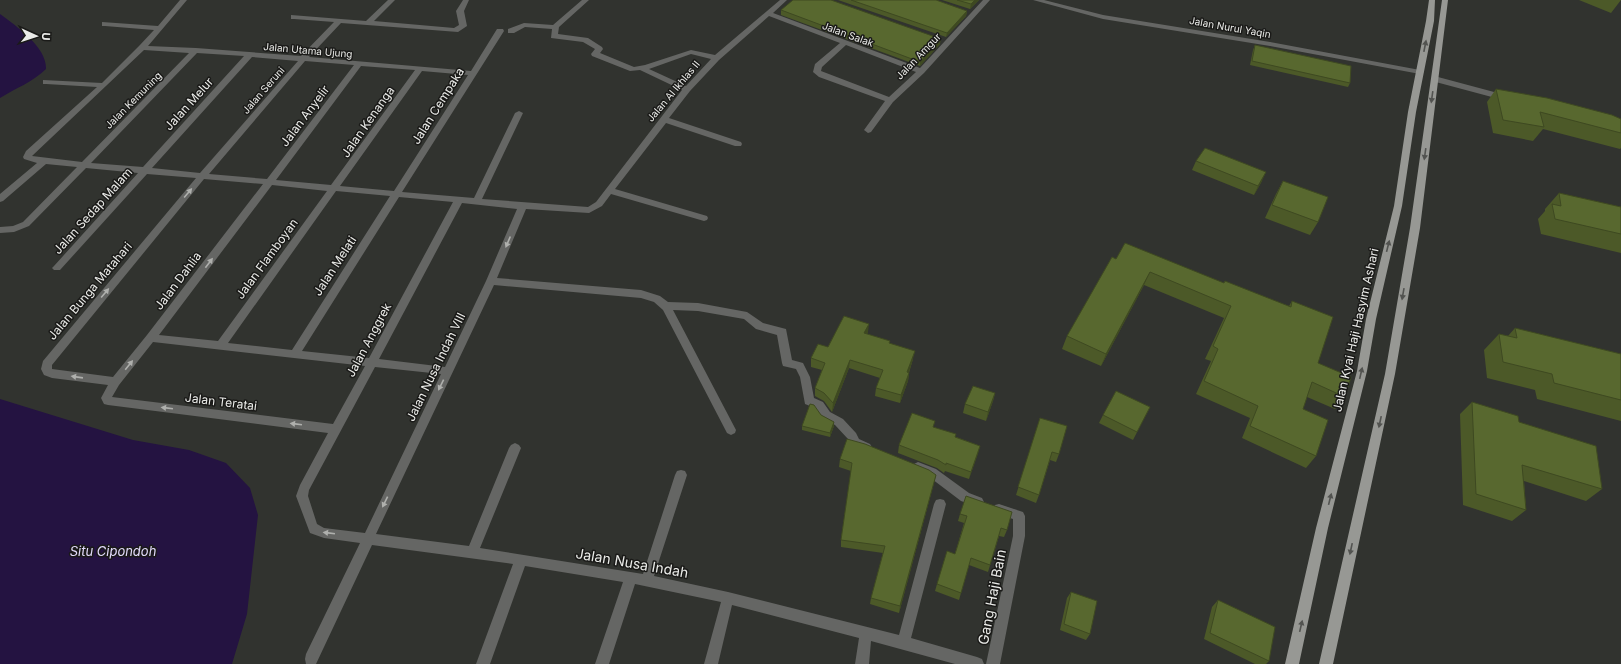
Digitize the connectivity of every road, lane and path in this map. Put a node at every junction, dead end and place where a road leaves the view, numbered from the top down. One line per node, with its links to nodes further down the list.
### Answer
1 (184, 0): 18 (street)
2 (392, 0): 14 (street)
3 (586, 0): 17 (street)
4 (784, 0): 10 (street, Jalan Al Ikhlas II)
5 (987, 0): 30 (street, Jalan Amgur)
6 (1036, 0): 31 (street, Jalan Nurul Yaqin)
7 (1432, 0): 13 (main road, Jalan Kyai Haji Hasyim Ashari)
8 (1445, 0): 16 (main road, Jalan Kyai Haji Hasyim Ashari)
9 (464, 2): 14 (street)
10 (769, 14): 21 (street, Jalan Salak); 25 (street, Jalan Al Ikhlas II)
11 (294, 17): 12 (street)
12 (340, 20): 14 (street); 26 (street, Jalan Seruni)
13 (1430, 21): 16 (main road); 31 (main road, Jalan Kyai Haji Hasyim Ashari, one-way to 13)
14 (368, 22)
15 (105, 24): 18 (street)
16 (1442, 24): 33 (main road, Jalan Kyai Haji Hasyim Ashari)
17 (555, 27): 20 (street); 28 (street)
18 (160, 28): 22 (street)
19 (500, 31): 32 (street, Jalan Cempaka)
20 (511, 31)
21 (844, 43): 30 (street, Jalan Salak); 37 (street)
22 (142, 48): 23 (street, Jalan Utama Ujung); 35 (street)
23 (196, 50): 24 (street, Jalan Utama Ujung); 45 (street, Jalan Kemuning)
24 (249, 55): 26 (street, Jalan Utama Ujung); 46 (street, Jalan Melur)
25 (716, 58): 28 (street); 36 (street, Jalan Al Ikhlas II)
26 (303, 59): 27 (street, Jalan Utama Ujung); 47 (street, Jalan Seruni)
27 (359, 64): 29 (street, Jalan Utama Ujung); 48 (street, Jalan Anyelir)
28 (642, 68): 36 (street)
29 (419, 70): 32 (street, Jalan Utama Ujung); 49 (street, Jalan Kenanga)
30 (921, 71): 37 (street, Jalan Amgur)
31 (1420, 72): 40 (main road, Jalan Kyai Haji Hasyim Ashari)
32 (472, 74): 51 (street, Jalan Cempaka)
33 (1434, 79): 38 (street); 40 (main road, Jalan Kyai Haji Hasyim Ashari, one-way to 40)
34 (46, 82): 35 (street)
35 (104, 85): 44 (street)
36 (687, 89): 41 (street, Jalan Al Ikhlas II)
37 (890, 100): 42 (street, Jalan Amgur)
38 (1512, 100)
39 (519, 113): 54 (street)
40 (1421, 114): 91 (main road, Jalan Kyai Haji Hasyim Ashari, one-way to 40); 92 (main road, Jalan Kyai Haji Hasyim Ashari, one-way to 92)
41 (663, 119): 43 (street); 50 (street, Jalan Al Ikhlas II)
42 (868, 130)
43 (738, 144)
44 (44, 161): 45 (street); 52 (street)
45 (84, 164): 46 (street); 57 (street, Jalan Kemuning)
46 (146, 170): 47 (street); 58 (street, Jalan Sedap Malam)
47 (203, 175): 48 (street); 66 (street, Jalan Bunga Matahari, one-way to 47)
48 (270, 182): 49 (street); 61 (street, Jalan Dahlia, one-way to 48)
49 (336, 188): 51 (street); 62 (street, Jalan Flamboyan)
50 (610, 191): 55 (street, Jalan Al Ikhlas II); 56 (street)
51 (397, 194): 53 (street); 63 (street, Jalan Melati)
52 (0, 199)
53 (459, 200): 54 (street); 64 (street, Jalan Anggrek)
54 (477, 201): 55 (street)
55 (523, 206): 59 (street, Jalan Nusa Indah VIII, one-way to 59)
56 (704, 218)
57 (0, 230)
58 (57, 268)
59 (491, 281): 60 (street); 65 (street, Jalan Nusa Indah VIII)
60 (666, 306): 69 (street); 71 (street)
61 (151, 338): 62 (street); 66 (street, Jalan Dahlia, one-way to 61)
62 (220, 346): 63 (street)
63 (295, 353): 64 (street)
64 (372, 361): 65 (street); 68 (street, Jalan Anggrek)
65 (448, 371): 76 (street, Jalan Nusa Indah VIII, one-way to 76)
66 (115, 382): 67 (street, Jalan Dahlia)
67 (106, 397): 68 (street, Jalan Teratai, one-way to 67)
68 (335, 429): 74 (street, Jalan Anggrek)
69 (731, 430)
70 (515, 448): 77 (street)
71 (875, 451)
72 (909, 464): 90 (street, Gang Haji Bain)
73 (681, 475): 80 (street)
74 (302, 493): 76 (street, Jalan Nusa Indah, one-way to 74)
75 (940, 504): 83 (street)
76 (368, 537): 77 (street, Jalan Nusa Indah); 84 (street, Jalan Nusa Indah VIII)
77 (472, 552): 78 (street, Jalan Nusa Indah)
78 (521, 559): 79 (street, Jalan Nusa Indah); 85 (street)
79 (631, 577): 80 (street, Jalan Nusa Indah); 86 (street)
80 (647, 580): 81 (street, Jalan Nusa Indah)
81 (728, 598): 82 (street, Jalan Nusa Indah); 87 (street)
82 (866, 634): 83 (street, Jalan Nusa Indah); 88 (street)
83 (903, 643): 89 (street, Jalan Nusa Indah)
84 (311, 659)
85 (483, 664)
86 (602, 664)
87 (711, 664)
88 (862, 664)
89 (977, 664)
90 (993, 664)
91 (1292, 664)
92 (1326, 664)

